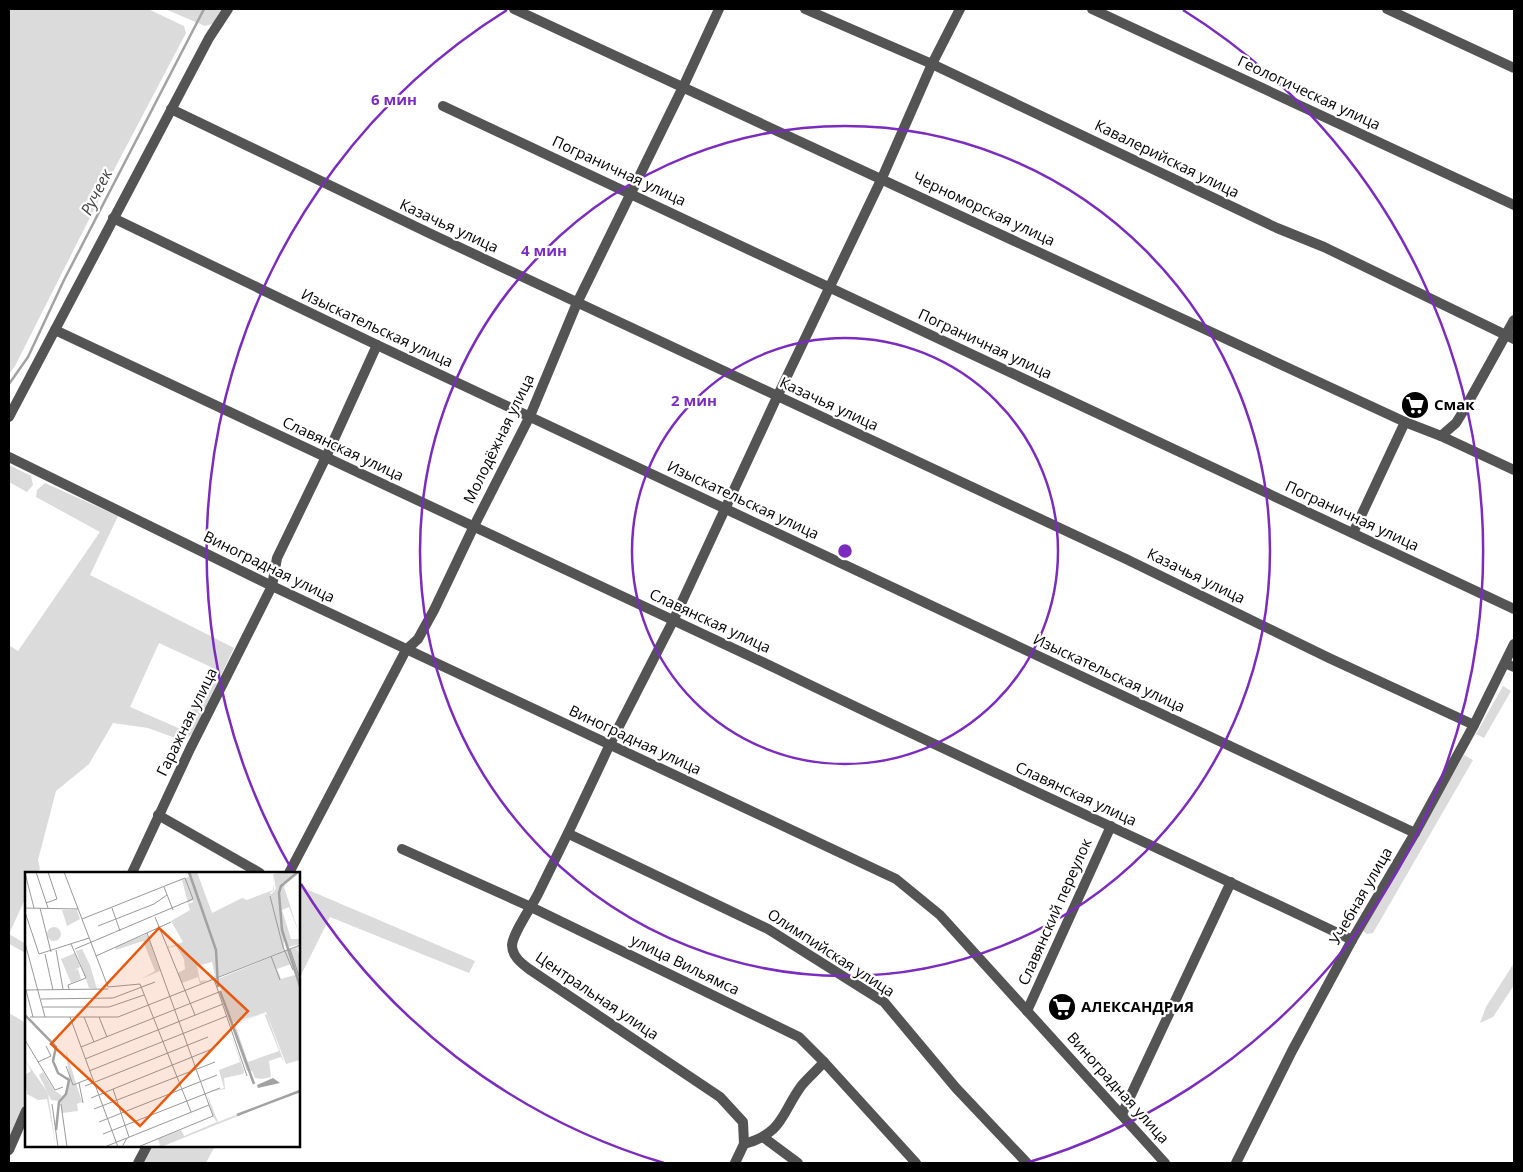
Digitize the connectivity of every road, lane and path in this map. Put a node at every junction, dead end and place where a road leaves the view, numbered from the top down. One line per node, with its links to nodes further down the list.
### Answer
1 (228, 9): 12 (street)
2 (514, 9): 10 (street, Черноморская улица)
3 (719, 9): 10 (street, Молодёжная улица)
4 (805, 9): 8 (street, Кавалерийская улица)
5 (960, 9): 8 (street, Центральная улица)
6 (1092, 9): 15 (street, Геологическая улица)
7 (1387, 9): 9 (street)
8 (932, 64): 13 (street, Центральная улица); 21 (street, Кавалерийская улица)
9 (1514, 68)
10 (683, 87): 13 (street, Черноморская улица); 14 (street, Молодёжная улица)
11 (443, 106): 14 (street, Пограничная улица)
12 (171, 109): 16 (street); 18 (street, Казачья улица)
13 (882, 178): 17 (street, Центральная улица); 26 (street, Черноморская улица)
14 (630, 193): 17 (street, Пограничная улица); 18 (street, Молодёжная улица)
15 (1514, 205)
16 (113, 218): 20 (street); 22 (street, Изыскательская улица)
17 (830, 288): 23 (street, Центральная улица); 33 (street, Пограничная улица)
18 (577, 303): 23 (street, Казачья улица); 24 (street, Молодёжная улица)
19 (1514, 320): 21 (street)
20 (55, 330): 25 (street); 29 (street, Славянская улица)
21 (1510, 337): 27 (street)
22 (377, 345): 24 (street, Изыскательская улица); 29 (street, Гаражная улица)
23 (777, 397): 31 (street, Центральная улица); 40 (street, Казачья улица)
24 (530, 416): 31 (street, Изыскательская улица); 32 (street, Молодёжная улица)
25 (9, 418)
26 (1405, 422): 27 (street, Черноморская улица); 33 (street)
27 (1441, 436): 30 (street, Черноморская улица)
28 (9, 457): 34 (street, Виноградная улица)
29 (326, 457): 32 (street, Славянская улица); 34 (street, Гаражная улица)
30 (1514, 470)
31 (725, 508): 36 (street, Центральная улица); 44 (street, Изыскательская улица)
32 (474, 526): 36 (street, Славянская улица); 38 (street, Молодёжная улица)
33 (1353, 533): 35 (street, Пограничная улица)
34 (272, 586): 38 (street, Виноградная улица); 42 (street, Гаражная улица)
35 (1514, 609)
36 (674, 621): 41 (street, Центральная улица); 43 (street, Славянская улица)
37 (1514, 644): 39 (street, Учебная улица)
38 (406, 650): 41 (street, Виноградная улица); 49 (street, Молодёжная улица)
39 (1510, 665): 40 (street, Учебная улица)
40 (1474, 725): 44 (street, Учебная улица)
41 (610, 744): 45 (street, Центральная улица); 53 (street, Виноградная улица)
42 (158, 815): 47 (street, Гаражная улица); 48 (street)
43 (1111, 826): 50 (street, Славянская улица); 53 (street, Славянский переулок)
44 (1415, 833): 52 (street, Учебная улица)
45 (569, 834): 51 (street, Центральная улица); 65 (street, Олимпийская улица)
46 (402, 848): 51 (street, улица Вильямса)
47 (132, 872)
48 (258, 872)
49 (290, 872)
50 (1231, 882): 52 (street, Славянская улица); 56 (street)
51 (531, 907): 54 (street, улица Вильямса); 58 (street, Центральная улица)
52 (1352, 940): 67 (street, Учебная улица)
53 (1027, 1011): 56 (street, Виноградная улица)
54 (824, 1062): 57 (street); 64 (street, улица Вильямса)
55 (25, 1113): 60 (street)
56 (1122, 1114): 66 (street, Виноградная улица)
57 (763, 1138): 58 (street); 63 (street)
58 (744, 1144): 62 (street, Центральная улица)
59 (147, 1147): 61 (street)
60 (9, 1150)
61 (138, 1163)
62 (736, 1163)
63 (798, 1163)
64 (916, 1163)
65 (1027, 1163)
66 (1165, 1163)
67 (1236, 1163)

